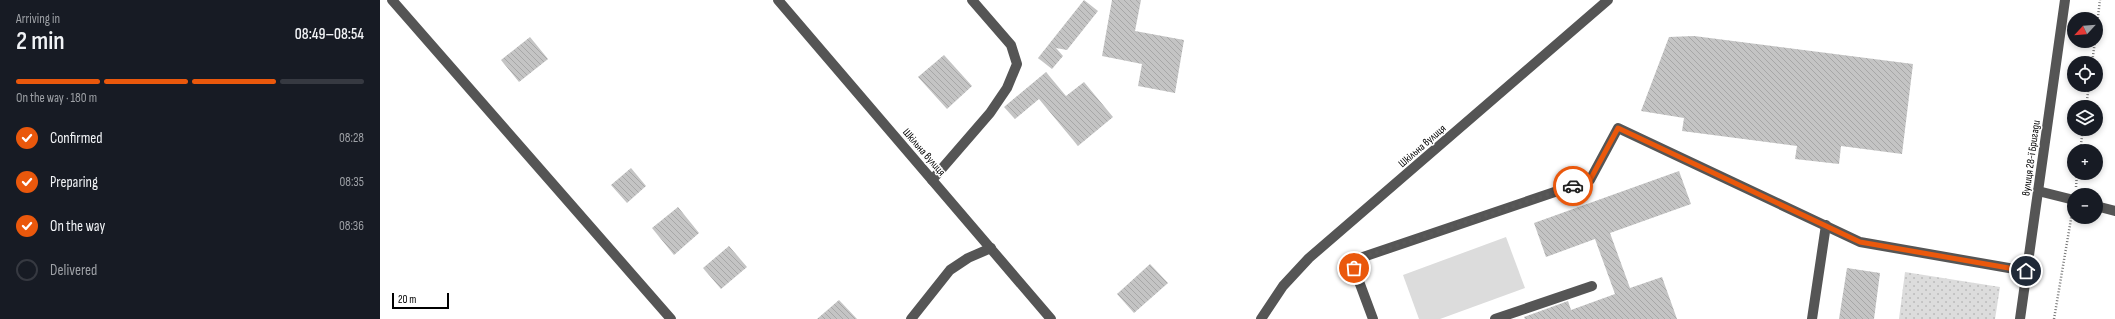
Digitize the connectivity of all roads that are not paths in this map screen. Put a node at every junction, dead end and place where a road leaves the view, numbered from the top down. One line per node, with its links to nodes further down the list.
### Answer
1 (392, 0): 15 (street)
2 (778, 0): 6 (street, Шкільна вулиця)
3 (972, 0): 6 (street)
4 (1608, 0): 18 (street, Шкільна вулиця)
5 (2066, 0): 7 (street, вулиця 28-ї Бригади)
6 (932, 180): 12 (street, Шкільна вулиця)
7 (2038, 191): 8 (street); 13 (street, вулиця 28-ї Бригади)
8 (2067, 198)
9 (2103, 208): 10 (street)
10 (2115, 211)
11 (1826, 226): 13 (street); 19 (street); 21 (street)
12 (991, 248): 16 (street); 17 (street, Шкільна вулиця)
13 (2026, 271): 22 (street, вулиця 28-ї Бригади)
14 (1592, 286): 20 (street)
15 (671, 319)
16 (911, 319)
17 (1051, 319)
18 (1261, 319)
19 (1373, 319)
20 (1495, 319)
21 (1812, 319)
22 (2020, 319)

